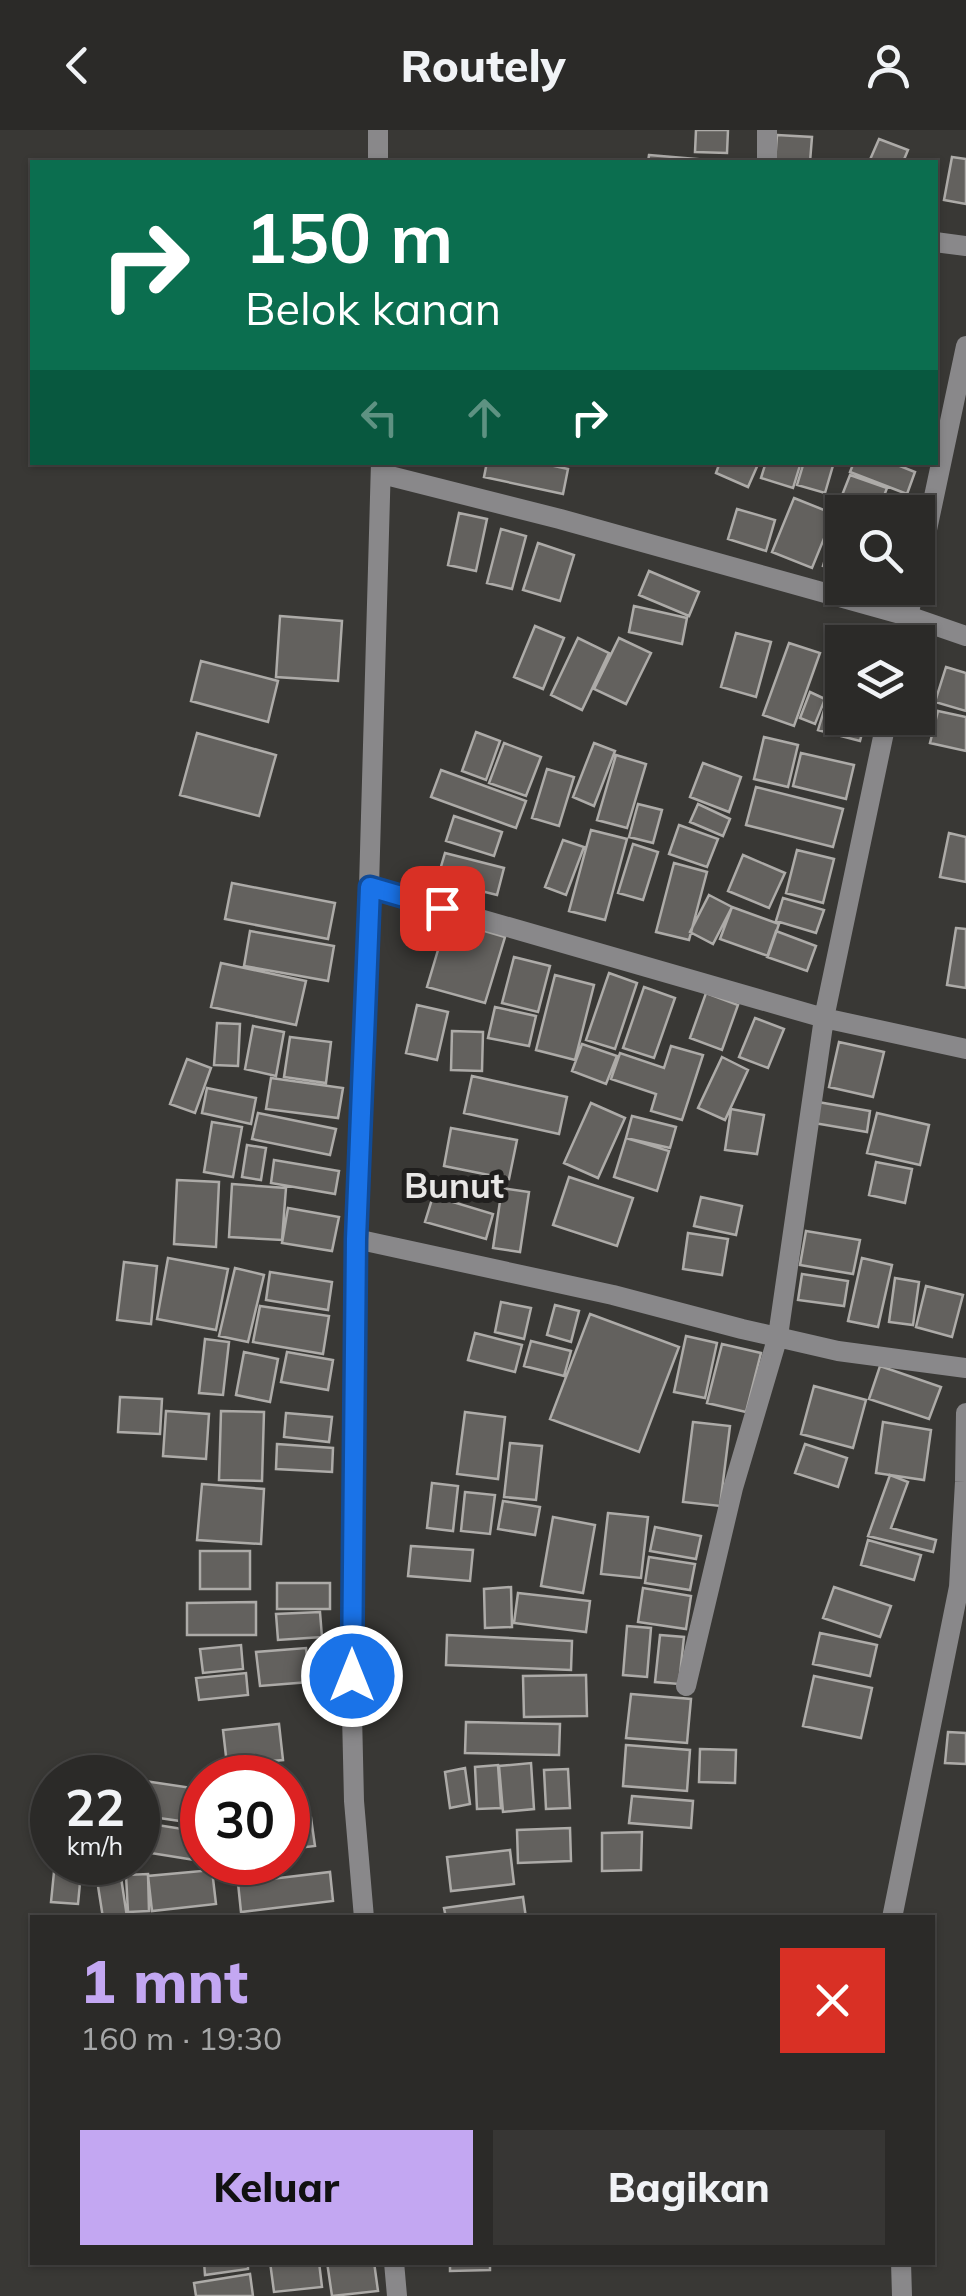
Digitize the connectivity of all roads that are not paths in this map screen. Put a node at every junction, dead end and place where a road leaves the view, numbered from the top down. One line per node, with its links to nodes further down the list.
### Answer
1 (378, 130): 3 (street)
2 (767, 130): 4 (street)
3 (378, 160)
4 (766, 160)
5 (938, 242): 6 (street)
6 (966, 246)
7 (966, 346): 9 (street)
8 (382, 468): 11 (street); 15 (street)
9 (934, 495)
10 (910, 605): 11 (street)
11 (908, 616): 12 (street); 13 (street)
12 (906, 625)
13 (966, 636)
14 (883, 735): 16 (street)
15 (370, 887): 16 (street); 18 (street)
16 (824, 1018): 17 (street); 19 (street)
17 (966, 1049)
18 (356, 1239): 19 (street); 24 (street)
19 (778, 1336): 20 (street); 23 (street)
20 (966, 1368)
21 (966, 1413): 22 (street)
22 (962, 1588): 25 (street)
23 (686, 1686)
24 (364, 1915)
25 (893, 1915)
26 (394, 2265): 28 (street)
27 (901, 2265): 29 (street)
28 (397, 2296)
29 (902, 2296)

